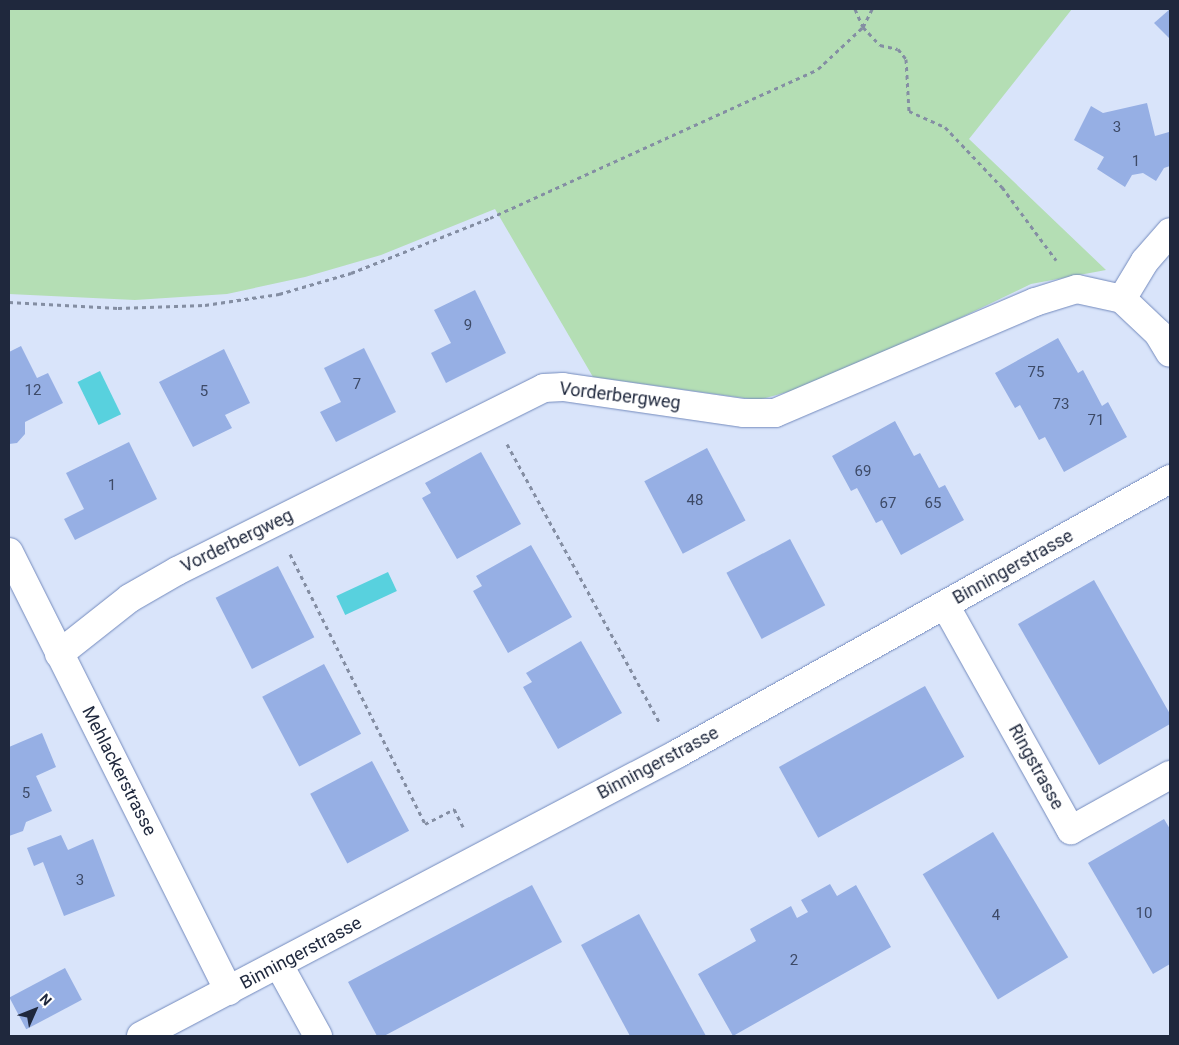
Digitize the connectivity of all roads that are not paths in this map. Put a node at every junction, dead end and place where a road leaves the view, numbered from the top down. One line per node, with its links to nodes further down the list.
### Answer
1 (1170, 232): 2 (street)
2 (1122, 299): 3 (street); 7 (street, Vorderbergweg)
3 (1170, 353)
4 (1170, 480): 6 (street, Binningerstrasse)
5 (9, 552): 7 (street, Mehlackerstrasse)
6 (945, 605): 8 (street, Ringstrasse); 9 (street, Binningerstrasse)
7 (59, 654): 10 (street, Mehlackerstrasse)
8 (1170, 775)
9 (279, 965): 10 (street, Binningerstrasse); 12 (street)
10 (229, 991): 11 (street, Binningerstrasse)
11 (141, 1036)
12 (318, 1036)

